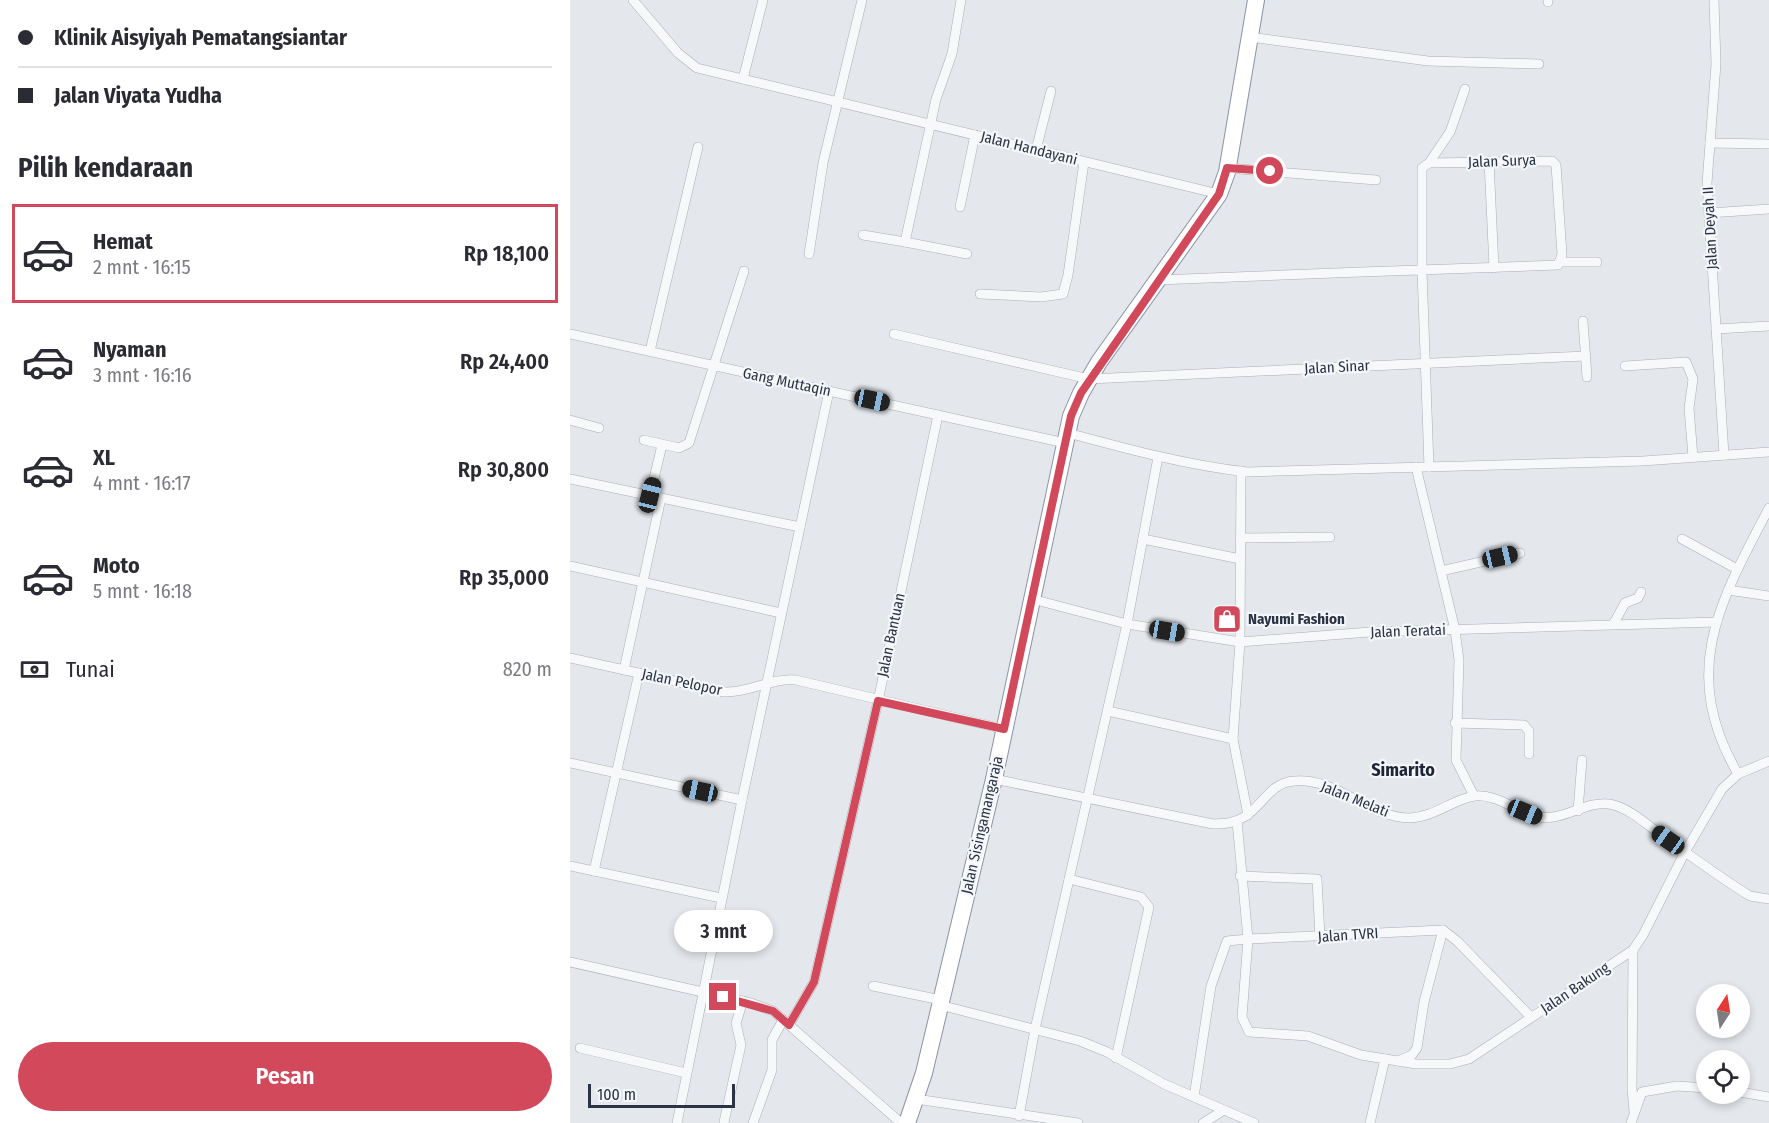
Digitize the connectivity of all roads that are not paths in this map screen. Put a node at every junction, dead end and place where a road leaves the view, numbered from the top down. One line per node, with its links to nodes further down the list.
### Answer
1 (633, 0): 9 (street, Jalan Handayani)
2 (764, 0): 9 (street)
3 (862, 0): 12 (street)
4 (961, 0): 13 (street)
5 (1256, 0): 7 (highway, Jalan Sisingamangaraja)
6 (1714, 0): 15 (street, Jalan Deyah II)
7 (1250, 37): 8 (street); 22 (highway, Jalan Sisingamangaraja)
8 (1539, 64)
9 (743, 79): 12 (street, Jalan Handayani)
10 (1465, 89): 21 (street)
11 (1051, 91): 18 (street)
12 (839, 102): 13 (street, Jalan Handayani); 30 (street)
13 (930, 125): 14 (street, Jalan Handayani); 29 (street)
14 (975, 135): 18 (street, Jalan Handayani); 25 (street)
15 (1710, 142): 16 (street); 27 (street, Jalan Deyah II)
16 (1769, 144)
17 (698, 147): 44 (street)
18 (1036, 150): 20 (street, Jalan Handayani)
19 (1489, 161): 21 (street, Jalan Surya); 32 (street, Jalan Surya); 34 (street)
20 (1084, 162): 24 (street, Jalan Handayani); 38 (street)
21 (1429, 163): 35 (street)
22 (1227, 168): 23 (street); 24 (highway, Jalan Sisingamangaraja)
23 (1376, 180)
24 (1219, 194): 37 (highway, Jalan Sisingamangaraja)
25 (960, 207)
26 (1769, 209): 27 (street)
27 (1709, 213): 41 (street, Jalan Deyah II)
28 (863, 235): 29 (street)
29 (905, 242): 31 (street)
30 (809, 254)
31 (968, 254)
32 (1561, 262): 33 (street); 34 (street)
33 (1597, 262)
34 (1494, 268): 35 (street)
35 (1422, 270): 37 (street); 46 (street)
36 (744, 271): 47 (street)
37 (1158, 280): 50 (highway, Jalan Sisingamangaraja)
38 (980, 294)
39 (1583, 321): 45 (street)
40 (1769, 326): 41 (street)
41 (1716, 329): 59 (street, Jalan Deyah II)
42 (570, 334): 44 (street, Gang Muttaqin)
43 (894, 334): 50 (street, Jalan Sinar)
44 (650, 351): 47 (street, Gang Muttaqin)
45 (1586, 356): 46 (street, Jalan Sinar); 49 (street)
46 (1425, 363): 50 (street, Jalan Sinar); 63 (street)
47 (715, 366): 51 (street, Gang Muttaqin); 57 (street)
48 (1625, 366): 61 (street)
49 (1587, 377)
50 (1089, 379): 55 (highway, Jalan Sisingamangaraja)
51 (829, 391): 52 (street, Gang Muttaqin); 69 (street)
52 (938, 415): 55 (street, Gang Muttaqin); 94 (street, Jalan Bantuan)
53 (570, 420): 54 (street)
54 (599, 428)
55 (1067, 438): 60 (street, Gang Muttaqin); 83 (highway, Jalan Sisingamangaraja)
56 (644, 440): 57 (street)
57 (662, 445): 66 (street)
58 (1769, 452): 59 (street, Gang Muttaqin)
59 (1724, 455): 61 (street, Gang Muttaqin)
60 (1158, 457): 64 (street, Gang Muttaqin); 72 (street)
61 (1693, 457): 63 (street, Gang Muttaqin)
62 (1416, 467): 63 (street, Gang Muttaqin); 64 (street, Gang Muttaqin); 78 (street)
63 (1429, 467)
64 (1241, 471): 71 (street)
65 (570, 478): 66 (street)
66 (650, 495): 67 (street)
67 (661, 498): 69 (street); 79 (street)
68 (1769, 508): 77 (street)
69 (800, 527): 84 (street)
70 (1330, 537): 71 (street)
71 (1240, 538): 75 (street)
72 (1143, 539): 75 (street); 87 (street)
73 (1682, 539): 77 (street)
74 (1520, 553): 78 (street)
75 (1240, 559): 89 (street)
76 (570, 566): 79 (street)
77 (1737, 569): 80 (street)
78 (1441, 571): 88 (street)
79 (643, 582): 84 (street); 91 (street)
80 (1728, 590): 82 (street); 85 (street)
81 (1641, 592): 86 (street)
82 (1769, 596)
83 (1032, 599): 87 (street, Jalan Teratai); 97 (highway, Jalan Sisingamangaraja)
84 (781, 613): 93 (street)
85 (1717, 622): 86 (street, Jalan Teratai); 104 (street)
86 (1614, 623): 88 (street, Jalan Teratai)
87 (1127, 624): 89 (street, Jalan Teratai); 95 (street)
88 (1455, 630): 89 (street, Jalan Teratai); 96 (street)
89 (1240, 642): 98 (street)
90 (570, 658): 91 (street, Jalan Pelopor)
91 (624, 670): 92 (street, Jalan Pelopor)
92 (639, 673): 93 (street, Jalan Pelopor); 103 (street)
93 (766, 682): 94 (street, Jalan Pelopor); 108 (street)
94 (878, 701): 97 (street, Jalan Pelopor); 129 (street, Jalan Bantuan)
95 (1108, 711): 98 (street); 107 (street)
96 (1455, 723): 99 (street); 106 (street)
97 (1004, 729): 105 (highway, Jalan Sisingamangaraja)
98 (1233, 739): 110 (street)
99 (1529, 754)
100 (1582, 760): 109 (street)
101 (1769, 760): 104 (street)
102 (570, 763): 103 (street)
103 (616, 773): 108 (street); 114 (street)
104 (1738, 774): 112 (street, Jalan Bakung)
105 (994, 778): 107 (street, Jalan Melati); 127 (highway, Jalan Sisingamangaraja)
106 (1474, 796): 109 (street); 110 (street, Jalan Melati)
107 (1088, 798): 111 (street, Jalan Melati); 116 (street)
108 (742, 800): 117 (street)
109 (1578, 811): 112 (street)
110 (1248, 815): 111 (street, Jalan Melati)
111 (1237, 821): 115 (street)
112 (1684, 852): 118 (street); 122 (street, Jalan Bakung)
113 (570, 866): 114 (street)
114 (594, 871): 117 (street)
115 (1240, 876): 120 (street); 121 (street)
116 (1070, 879): 130 (street); 132 (street)
117 (722, 898): 125 (street)
118 (1769, 899)
119 (1443, 930): 120 (street, Jalan TVRI); 128 (street); 134 (street)
120 (1320, 937): 121 (street, Jalan TVRI)
121 (1248, 939): 133 (street, Jalan Bakung); 138 (street)
122 (1633, 950): 128 (street, Jalan Bakung); 142 (street)
123 (570, 962): 125 (street)
124 (873, 986): 127 (street)
125 (702, 992): 126 (street); 135 (street)
126 (743, 1001): 129 (street); 144 (street)
127 (941, 1002): 130 (street); 140 (highway, Jalan Sisingamangaraja)
128 (1531, 1017): 134 (street, Jalan Bakung)
129 (786, 1023): 146 (street, Jalan Bantuan); 147 (street)
130 (1035, 1029): 132 (street); 143 (street)
131 (580, 1048): 135 (street)
132 (1116, 1058): 138 (street)
133 (1385, 1059): 134 (street, Jalan Bakung); 152 (street)
134 (1397, 1061)
135 (686, 1073): 145 (street)
136 (1696, 1087): 142 (street)
137 (1750, 1094): 139 (street)
138 (1194, 1097): 141 (street)
139 (1769, 1097)
140 (916, 1100): 143 (street); 148 (highway, Jalan Sisingamangaraja)
141 (1224, 1110): 150 (street); 151 (street)
142 (1634, 1112): 153 (street)
143 (1019, 1116): 149 (street)
144 (724, 1122)
145 (677, 1123)
146 (753, 1123)
147 (901, 1123)
148 (907, 1123)
149 (1078, 1123)
150 (1203, 1123)
151 (1254, 1123)
152 (1370, 1123)
153 (1631, 1123)

